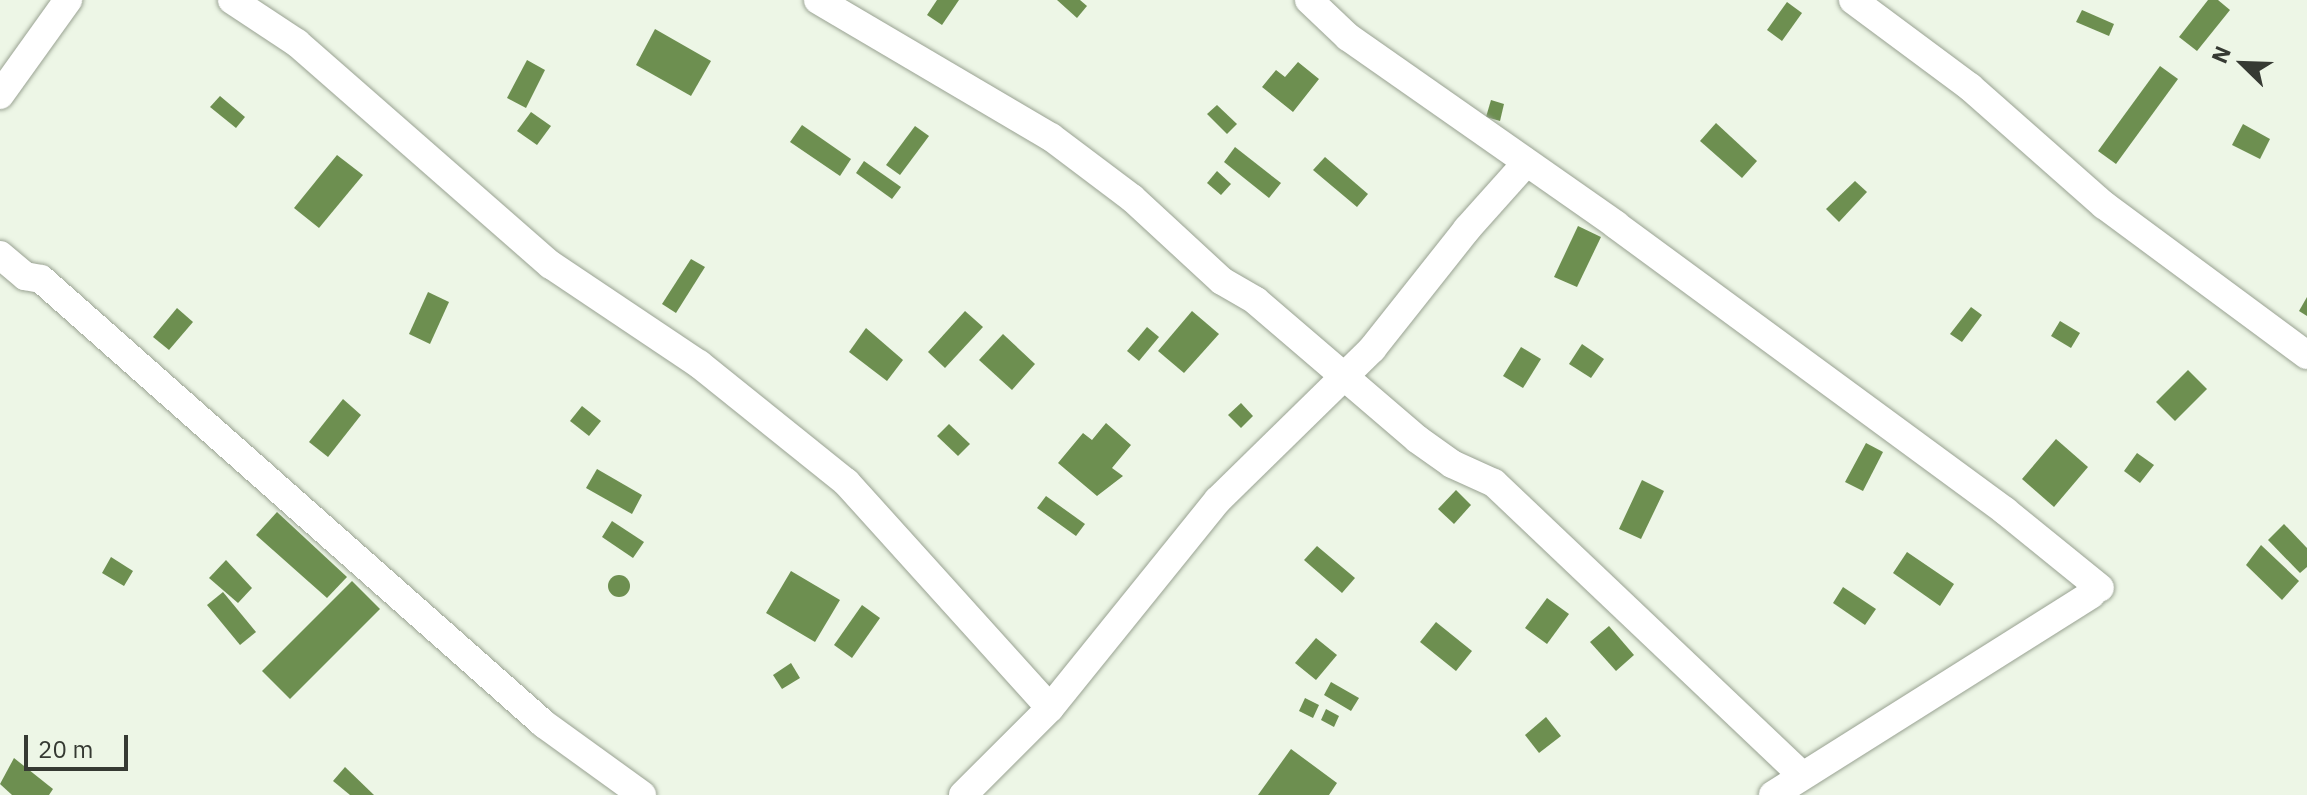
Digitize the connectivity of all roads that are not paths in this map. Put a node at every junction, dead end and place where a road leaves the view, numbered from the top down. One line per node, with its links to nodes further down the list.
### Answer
1 (68, 0): 6 (street)
2 (232, 0): 11 (street)
3 (818, 0): 10 (street)
4 (1309, 0): 7 (street)
5 (1853, 0): 9 (street)
6 (0, 95)
7 (1526, 163): 10 (street); 12 (street)
8 (0, 255): 13 (street)
9 (2307, 355)
10 (1343, 380): 11 (street); 12 (street)
11 (1050, 708): 14 (street)
12 (1801, 774): 15 (street)
13 (642, 795)
14 (963, 795)
15 (1773, 795)

